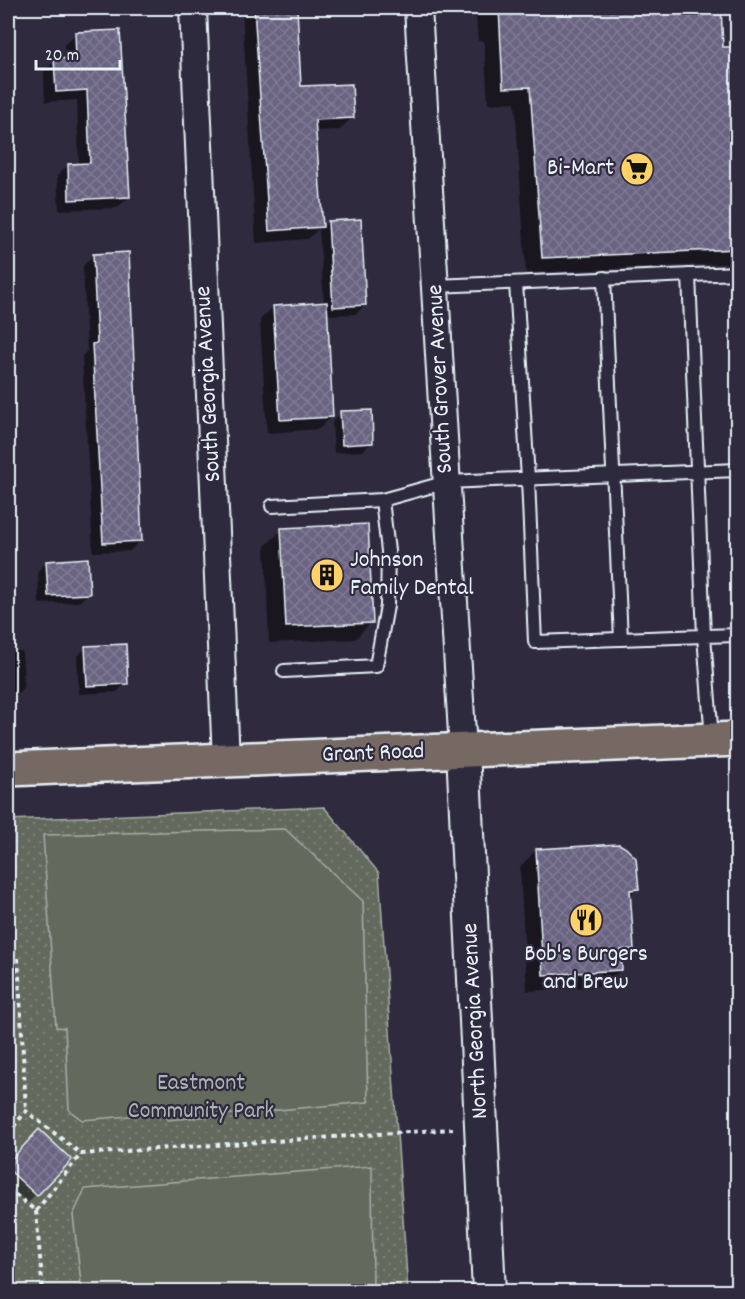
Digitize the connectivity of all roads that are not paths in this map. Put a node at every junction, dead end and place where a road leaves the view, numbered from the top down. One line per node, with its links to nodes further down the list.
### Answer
1 (193, 8): 21 (street, South Georgia Avenue)
2 (418, 8): 7 (street, South Grover Avenue)
3 (738, 273): 4 (lane)
4 (689, 275): 5 (lane); 9 (lane)
5 (604, 278): 6 (lane); 10 (lane)
6 (516, 282): 7 (lane); 11 (lane)
7 (435, 286): 12 (street, South Grover Avenue)
8 (738, 470): 9 (lane)
9 (698, 472): 10 (lane); 16 (lane)
10 (614, 476): 11 (lane); 17 (lane)
11 (528, 478): 12 (lane); 17 (lane)
12 (447, 482): 13 (lane); 20 (street, South Grover Avenue)
13 (381, 500): 14 (lane); 18 (lane)
14 (272, 506)
15 (738, 635): 16 (lane)
16 (704, 636): 17 (lane); 19 (lane)
17 (621, 639)
18 (284, 671)
19 (725, 739): 20 (main road, Grant Road)
20 (463, 750): 21 (main road, Grant Road); 23 (street, North Georgia Avenue)
21 (226, 760): 22 (main road, Grant Road)
22 (8, 769)
23 (489, 1292)

